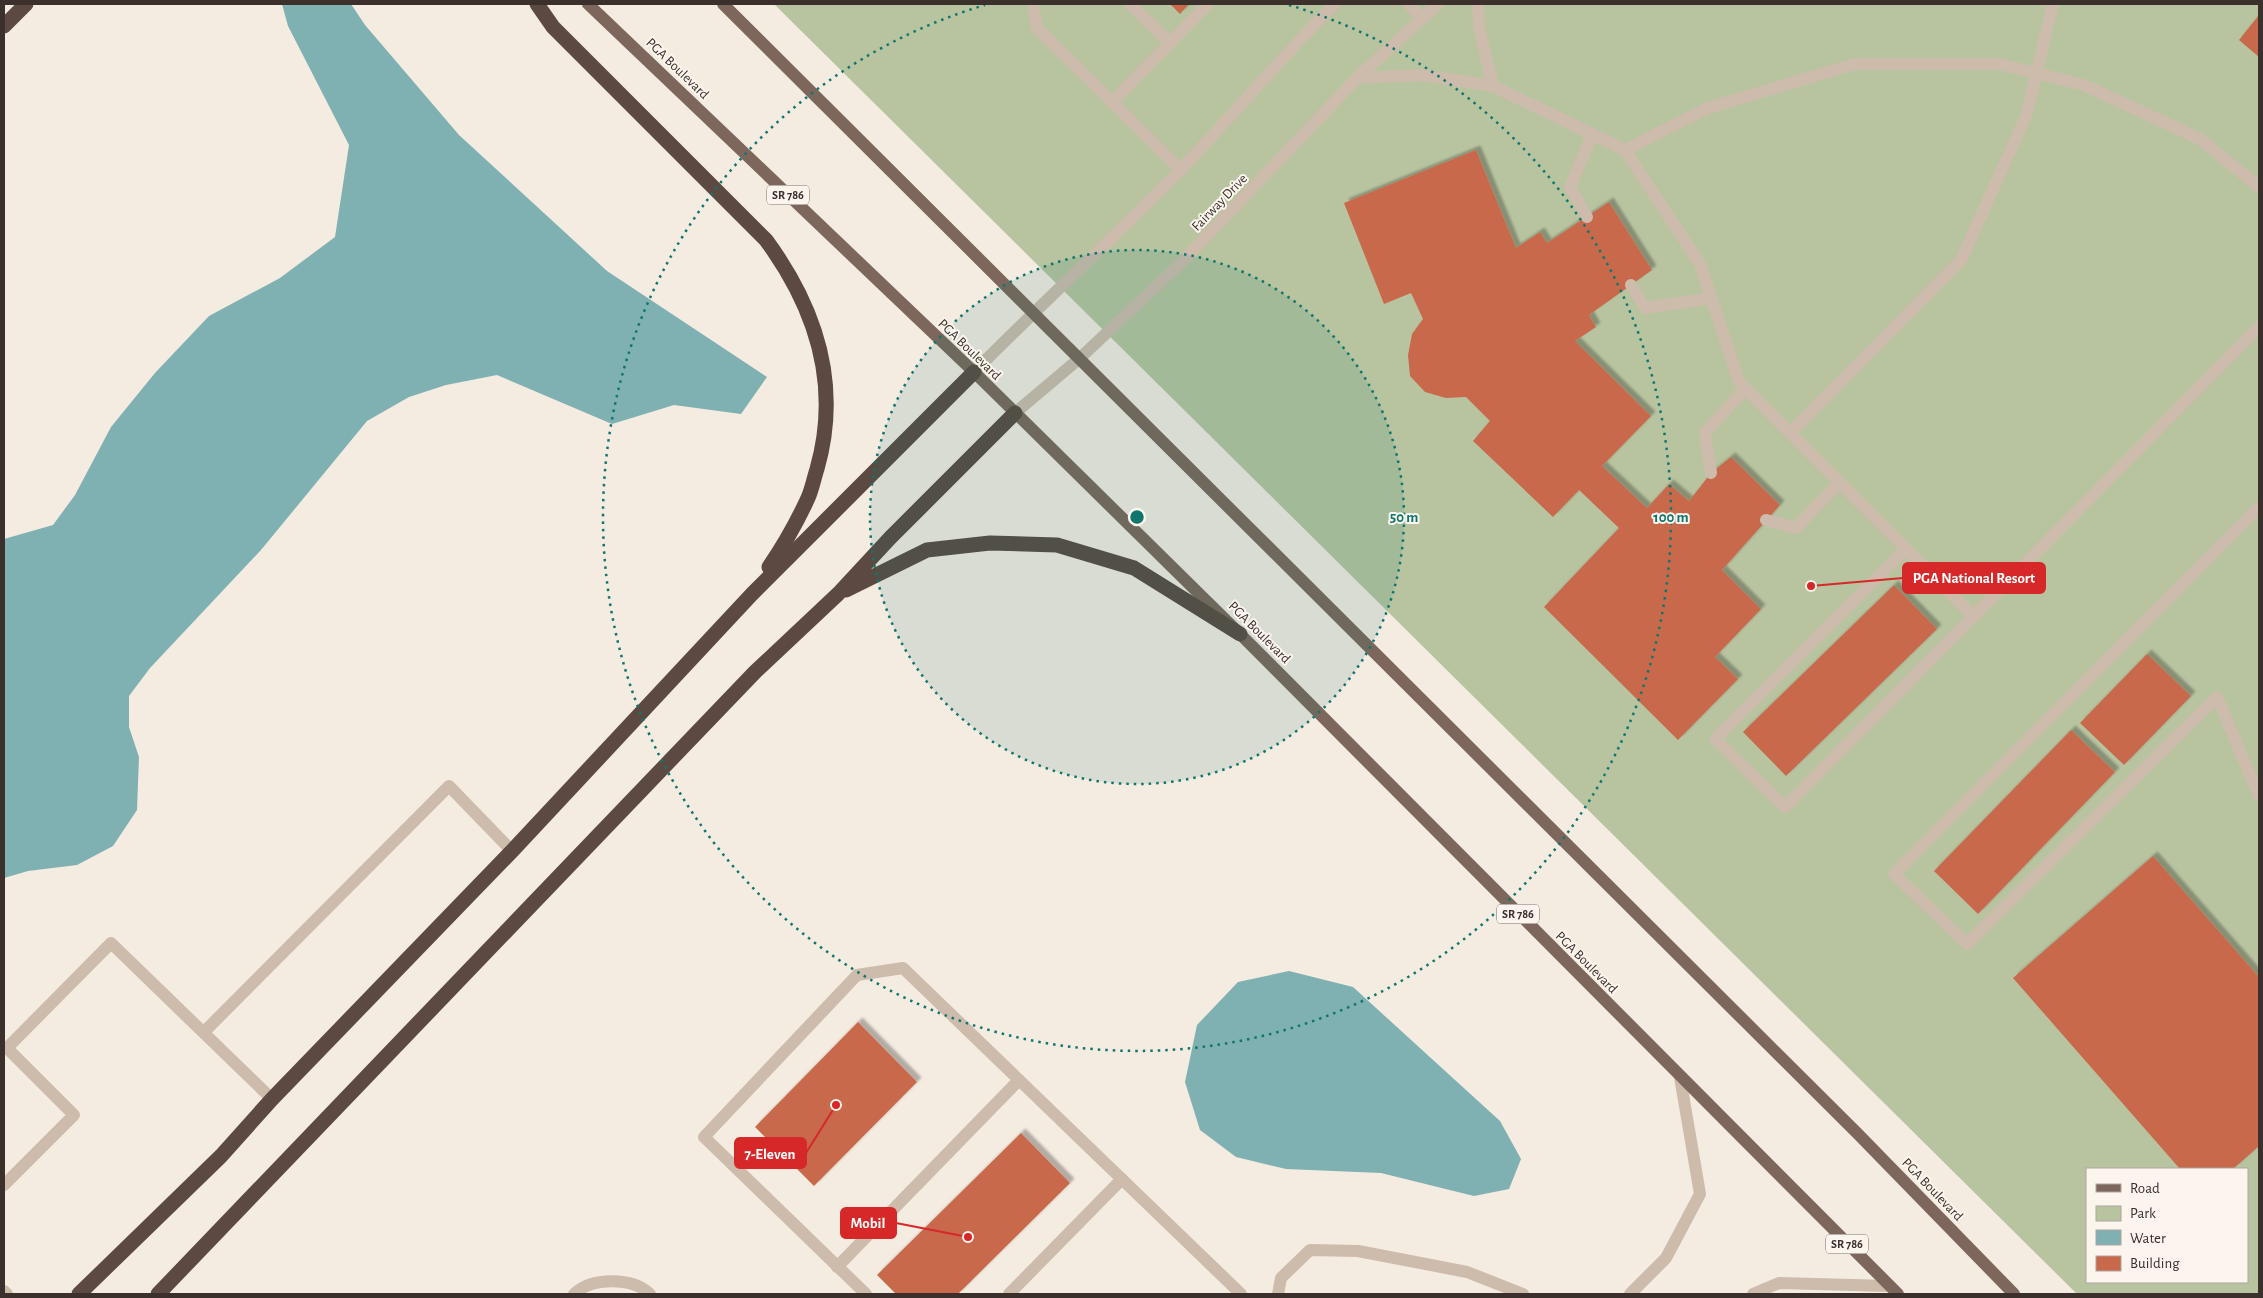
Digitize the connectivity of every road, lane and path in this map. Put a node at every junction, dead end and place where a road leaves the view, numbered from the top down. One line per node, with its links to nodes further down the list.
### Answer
1 (26, 4): 14 (highway)
2 (537, 4): 39 (highway)
3 (588, 4): 30 (main road, PGA Boulevard / SR 786)
4 (723, 4): 27 (main road, PGA Boulevard)
5 (1033, 4): 19 (street)
6 (1130, 4): 15 (street)
7 (1208, 4): 15 (street)
8 (1335, 4): 22 (street)
9 (1409, 4): 13 (street)
10 (1438, 4): 13 (street, Fairway Drive)
11 (1478, 4): 18 (street)
12 (2053, 4): 16 (street)
13 (1422, 19): 17 (street, Fairway Drive)
14 (4, 26)
15 (1170, 43): 19 (street)
16 (2036, 73): 21 (street); 23 (street); 33 (street)
17 (1357, 78): 18 (street); 29 (street, Fairway Drive)
18 (1493, 86): 20 (street)
19 (1112, 102): 22 (street)
20 (1592, 135): 21 (street); 24 (street)
21 (1625, 150): 26 (street)
22 (1181, 170): 27 (street)
23 (2259, 187)
24 (1587, 217)
25 (1631, 285): 26 (street)
26 (1711, 298): 31 (street)
27 (1034, 311): 29 (main road, PGA Boulevard); 30 (street)
28 (2259, 326): 41 (street)
29 (1080, 358): 32 (street, Fairway Drive); 66 (main road, PGA Boulevard)
30 (974, 372): 32 (main road, PGA Boulevard / SR 786); 39 (highway)
31 (1745, 390): 33 (street); 34 (street)
32 (1015, 413): 40 (highway); 42 (main road, PGA Boulevard / SR 786)
33 (1790, 434): 35 (street)
34 (1711, 473)
35 (1839, 483): 37 (street); 38 (street)
36 (2259, 507): 43 (street)
37 (1766, 520)
38 (1906, 549): 41 (street); 41 (street)
39 (752, 594): 44 (highway)
40 (838, 594): 42 (highway); 56 (highway)
41 (1973, 616)
42 (1240, 634): 46 (main road, PGA Boulevard / SR 786)
43 (2259, 796)
44 (512, 852): 45 (street); 48 (highway)
45 (204, 1032): 48 (street); 50 (street)
46 (1680, 1077): 52 (main road, PGA Boulevard / SR 786); 64 (street)
47 (1019, 1080): 49 (street); 51 (street); 51 (street)
48 (272, 1099): 55 (highway)
49 (1122, 1179): 60 (street); 61 (street)
50 (4, 1185)
51 (837, 1267): 59 (street)
52 (1893, 1290): 65 (street)
53 (4, 1291): 54 (street)
54 (7, 1294)
55 (79, 1294)
56 (158, 1294)
57 (574, 1294): 58 (street)
58 (650, 1294)
59 (866, 1294)
60 (1009, 1294)
61 (1242, 1294)
62 (1278, 1294): 63 (street)
63 (1523, 1294)
64 (1630, 1294)
65 (1753, 1294)
66 (2014, 1294)

